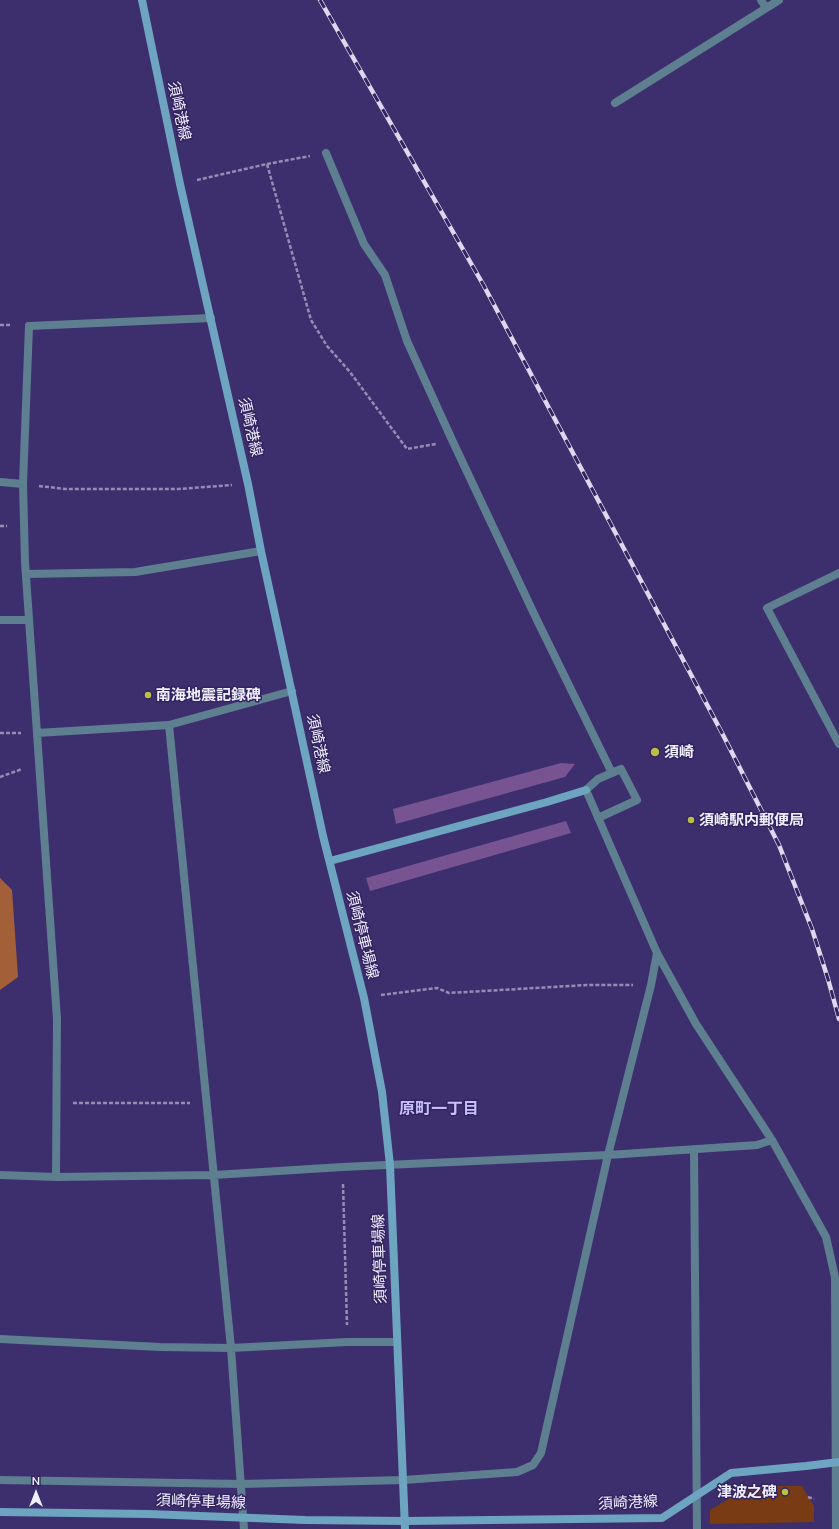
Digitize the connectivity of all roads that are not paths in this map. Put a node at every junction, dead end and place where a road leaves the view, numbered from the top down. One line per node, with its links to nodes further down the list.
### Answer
1 (142, 0): 7 (main road, 須崎港線)
2 (761, 0): 4 (street)
3 (778, 0): 4 (street)
4 (766, 8): 5 (street)
5 (615, 104)
6 (326, 153): 19 (street)
7 (211, 318): 9 (street); 10 (main road, 須崎港線)
8 (0, 482): 9 (street)
9 (23, 484): 12 (street)
10 (261, 551): 12 (street); 15 (main road, 須崎港線)
11 (839, 573): 18 (street)
12 (26, 574): 14 (street)
13 (0, 620): 14 (street)
14 (29, 620): 17 (street)
15 (292, 691): 16 (street); 22 (main road, 須崎港線)
16 (169, 725): 17 (street); 29 (street)
17 (37, 733): 30 (street)
18 (839, 744)
19 (612, 773): 20 (street); 21 (street)
20 (586, 790): 21 (street); 22 (main road)
21 (598, 818): 23 (street)
22 (330, 861): 27 (main road, 須崎停車場線)
23 (657, 953): 24 (street); 26 (street)
24 (772, 1140): 25 (street); 34 (street)
25 (694, 1149): 26 (street); 38 (street)
26 (608, 1155): 27 (street); 36 (street)
27 (390, 1165): 29 (street); 32 (main road, 須崎停車場線)
28 (0, 1175): 30 (street)
29 (214, 1175): 30 (street); 33 (street)
30 (56, 1177)
31 (0, 1339): 33 (street)
32 (397, 1342): 33 (street); 36 (main road, 須崎停車場線)
33 (232, 1348): 37 (street)
34 (838, 1462): 38 (main road, 須崎港線); 44 (street)
35 (0, 1480): 37 (street)
36 (404, 1480): 37 (street); 41 (main road, 須崎停車場線)
37 (241, 1484): 40 (street)
38 (696, 1495): 41 (main road, 須崎港線); 43 (street)
39 (0, 1512): 40 (main road, 須崎停車場線)
40 (244, 1518): 41 (main road, 須崎停車場線); 42 (street)
41 (405, 1525)
42 (244, 1529)
43 (697, 1529)
44 (836, 1529)

